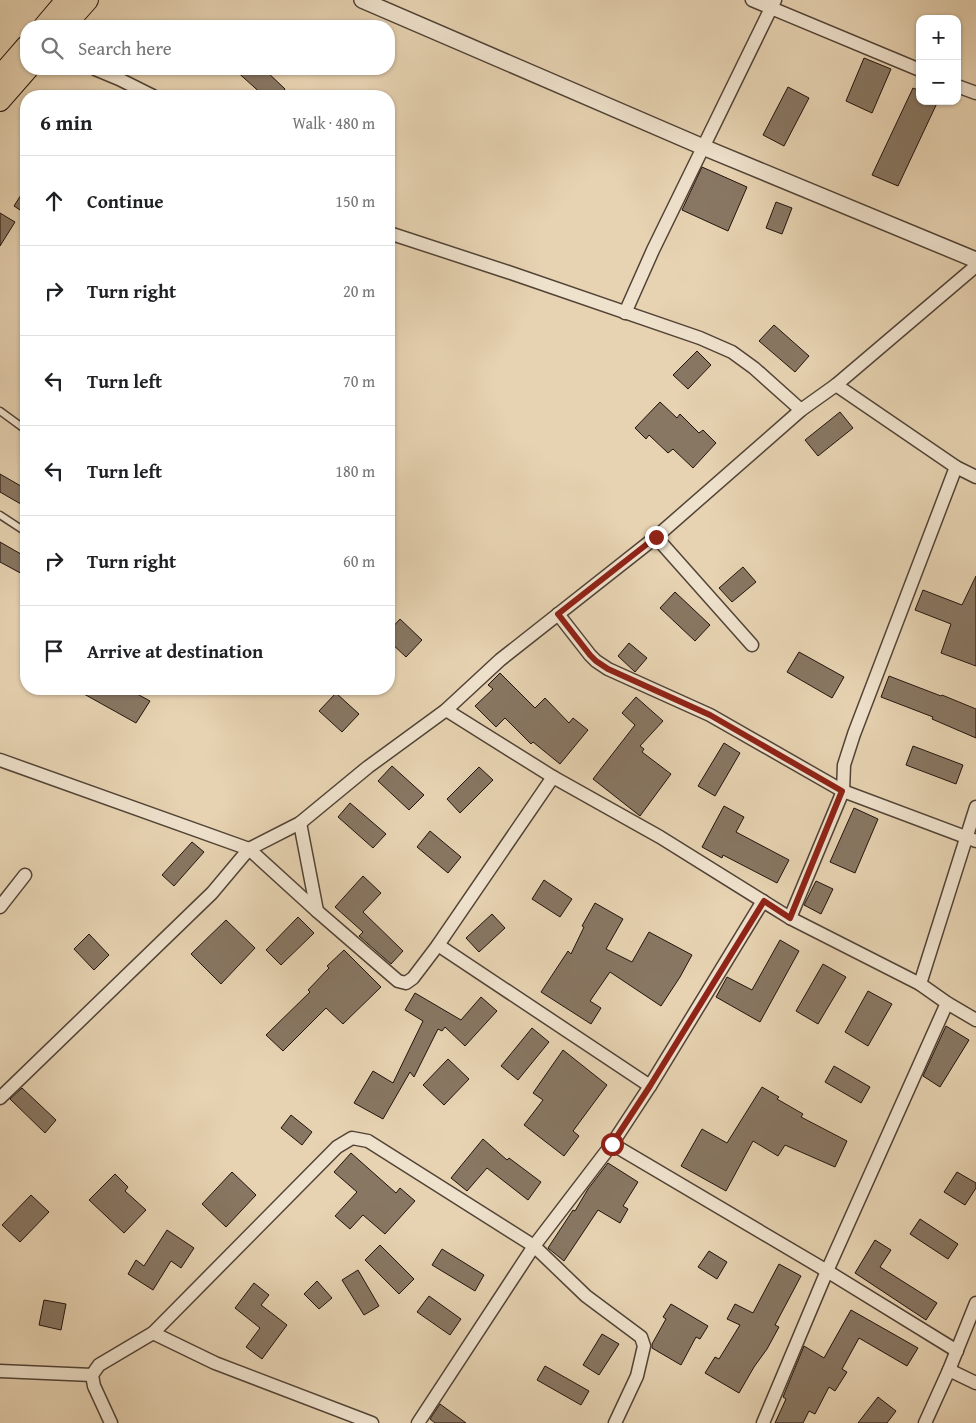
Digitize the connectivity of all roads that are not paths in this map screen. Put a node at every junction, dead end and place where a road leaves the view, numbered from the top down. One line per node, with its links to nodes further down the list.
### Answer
1 (66, 0): 6 (highway)
2 (88, 0): 7 (highway)
3 (752, 0): 5 (street)
4 (367, 1): 17 (street)
5 (774, 5): 9 (street); 17 (street)
6 (49, 20)
7 (70, 20)
8 (20, 53): 12 (highway)
9 (916, 68)
10 (23, 75): 16 (highway)
11 (111, 75): 14 (street)
12 (0, 76)
13 (961, 87): 15 (street)
14 (142, 90)
15 (976, 93)
16 (0, 101)
17 (703, 146): 19 (street); 21 (street)
18 (395, 235): 21 (street)
19 (976, 260)
20 (976, 266): 22 (street)
21 (625, 313): 23 (street)
22 (836, 385): 23 (street); 26 (street)
23 (801, 410): 30 (street)
24 (0, 411): 25 (lane)
25 (20, 426)
26 (956, 467): 27 (street); 36 (street)
27 (976, 477)
28 (0, 515): 29 (lane)
29 (20, 528)
30 (656, 537): 31 (street); 32 (street)
31 (558, 614): 33 (street); 36 (street)
32 (752, 644)
33 (446, 710): 35 (street); 38 (street)
34 (0, 760): 40 (street)
35 (553, 777): 42 (street); 46 (street)
36 (842, 791): 39 (street); 45 (street)
37 (976, 807): 39 (street)
38 (300, 823): 40 (street); 44 (street)
39 (971, 840): 47 (street)
40 (249, 849): 44 (street); 51 (street)
41 (25, 875): 43 (street)
42 (764, 901): 45 (street); 50 (street)
43 (0, 907)
44 (317, 911): 46 (street)
45 (790, 918): 47 (street)
46 (438, 945): 50 (street)
47 (920, 984): 48 (street)
48 (947, 1003): 49 (street); 54 (street)
49 (976, 1020)
50 (650, 1086): 52 (street)
51 (0, 1098)
52 (612, 1144): 53 (street); 54 (street)
53 (534, 1246): 56 (street); 64 (street); 65 (street)
54 (827, 1270): 57 (street); 66 (street)
55 (976, 1303): 57 (street)
56 (153, 1333): 60 (street); 63 (street)
57 (957, 1351): 58 (street)
58 (949, 1370): 61 (street); 67 (street)
59 (0, 1371): 60 (street)
60 (92, 1375): 62 (street)
61 (976, 1384)
62 (111, 1423)
63 (372, 1423)
64 (418, 1423)
65 (615, 1423)
66 (763, 1423)
67 (925, 1423)

